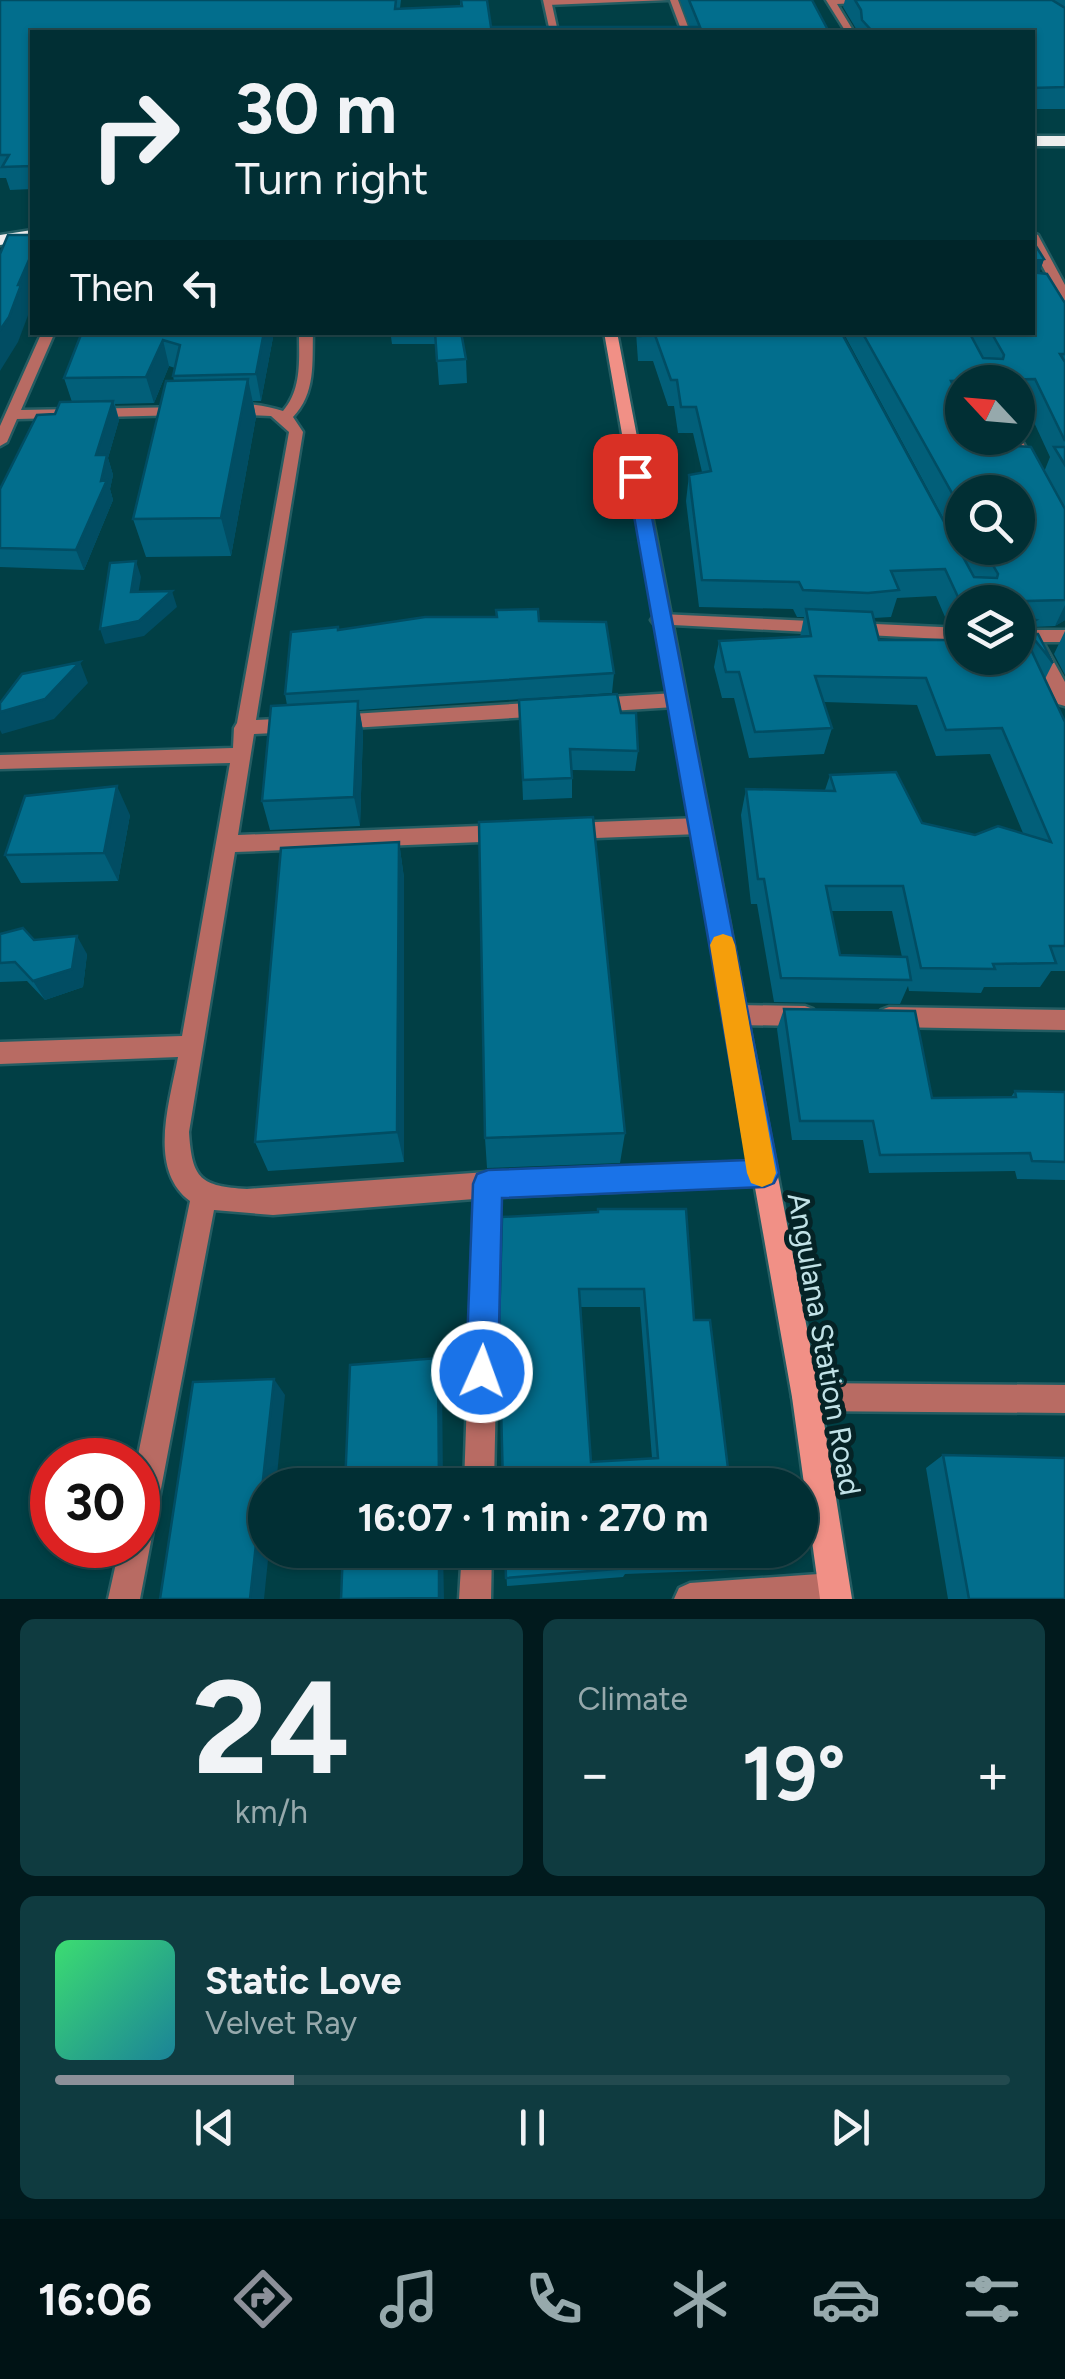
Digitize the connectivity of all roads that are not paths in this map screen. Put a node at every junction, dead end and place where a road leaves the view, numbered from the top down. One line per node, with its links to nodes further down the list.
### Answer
1 (663, 0): 5 (street)
2 (674, 0): 8 (street)
3 (898, 0): 4 (street); 6 (street)
4 (909, 0)
5 (548, 1): 7 (street)
6 (830, 1): 9 (street)
7 (554, 30)
8 (685, 30)
9 (849, 30)
10 (1065, 125): 11 (highway)
11 (1035, 126)
12 (1035, 141): 13 (highway)
13 (1065, 142)
14 (30, 223): 15 (highway)
15 (0, 228)
16 (30, 235): 17 (highway)
17 (0, 240)
18 (1035, 242): 19 (street)
19 (1058, 294)
20 (48, 335): 25 (street)
21 (306, 335): 26 (street)
22 (611, 335): 30 (street, Angulana Station Road)
23 (200, 410): 25 (street)
24 (219, 410): 26 (street)
25 (12, 415): 27 (street)
26 (286, 417): 37 (street)
27 (0, 442)
28 (1023, 455): 29 (street)
29 (1039, 486)
30 (660, 620): 31 (street); 36 (street, Angulana Station Road)
31 (945, 633)
32 (1035, 636): 33 (street)
33 (1065, 636)
34 (1035, 652): 35 (street)
35 (1065, 699)
36 (675, 700): 37 (street); 40 (street, Angulana Station Road)
37 (243, 728): 38 (street)
38 (242, 755): 39 (street); 41 (street)
39 (0, 762)
40 (699, 826): 41 (street); 42 (street, Angulana Station Road)
41 (228, 844): 46 (street)
42 (737, 1015): 43 (street); 48 (street, Angulana Station Road)
43 (833, 1016)
44 (872, 1017): 45 (street)
45 (1065, 1020)
46 (192, 1046): 47 (street); 50 (street)
47 (0, 1052)
48 (764, 1173): 49 (street); 51 (street, Angulana Station Road)
49 (488, 1184): 50 (street); 54 (street)
50 (204, 1196): 53 (street)
51 (806, 1397): 52 (street); 57 (street, Angulana Station Road)
52 (1065, 1399)
53 (156, 1438)
54 (480, 1468)
55 (130, 1568): 58 (street)
56 (477, 1568): 59 (street)
57 (835, 1594): 60 (street)
58 (124, 1599)
59 (476, 1599)
60 (690, 1599)

